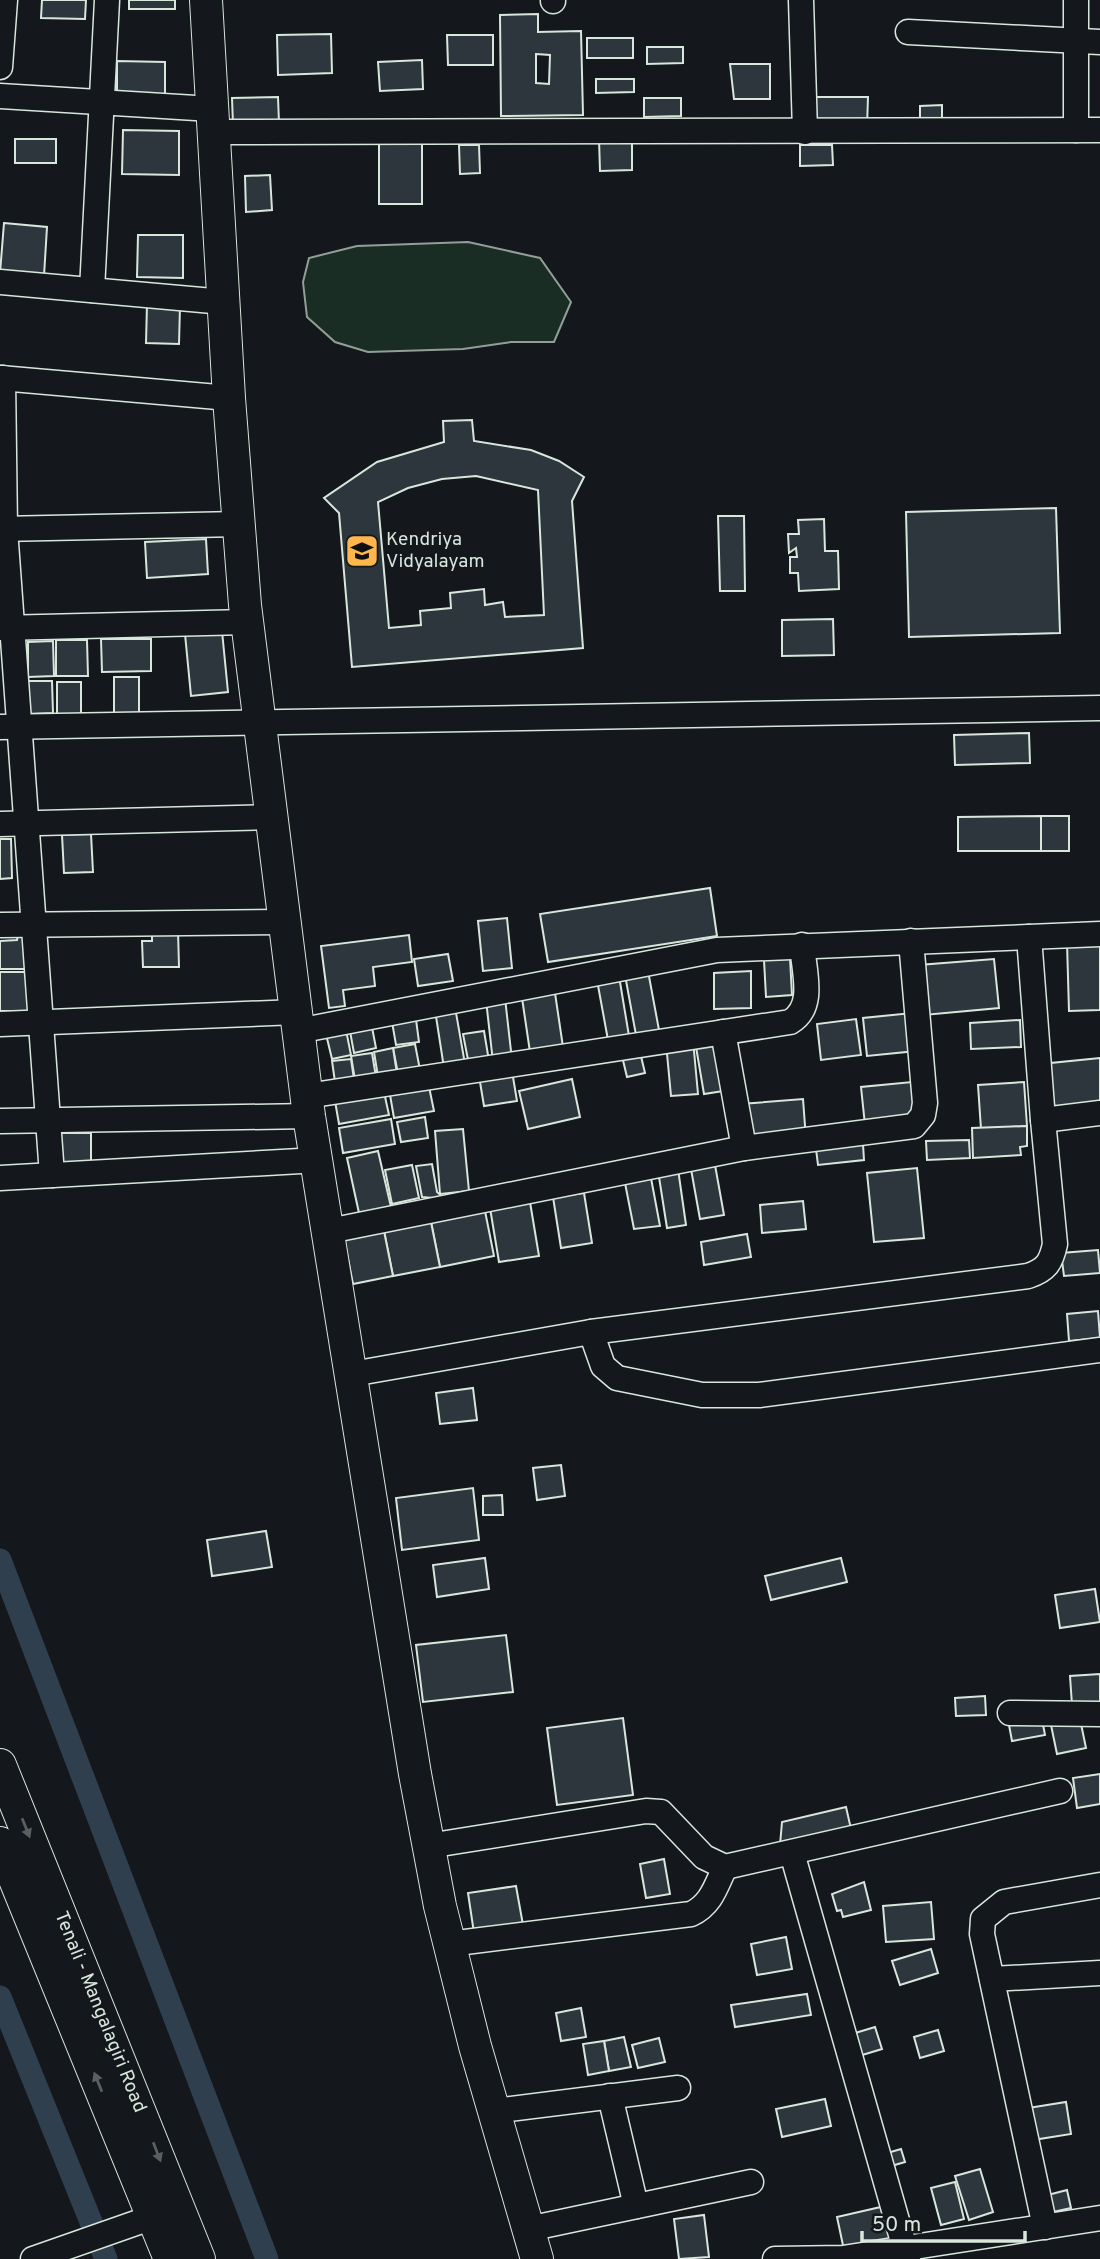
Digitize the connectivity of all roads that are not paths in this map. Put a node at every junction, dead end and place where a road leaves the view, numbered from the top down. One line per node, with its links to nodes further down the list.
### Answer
1 (5, 0): 9 (street)
2 (107, 0): 11 (street)
3 (206, 0): 13 (main road)
4 (802, 0): 14 (street)
5 (1076, 0): 7 (street)
6 (908, 33): 7 (street)
7 (1075, 41): 8 (street); 12 (street)
8 (1100, 42)
9 (0, 67)
10 (0, 96): 11 (street)
11 (102, 103): 13 (street); 16 (street)
12 (1082, 115): 14 (street)
13 (212, 120): 14 (street); 17 (main road)
14 (805, 132)
15 (0, 282): 16 (street)
16 (92, 290): 17 (street)
17 (224, 302): 19 (main road)
18 (1, 378): 19 (street); 21 (street)
19 (229, 398): 20 (main road)
20 (239, 524): 21 (street); 22 (main road)
21 (3, 529): 23 (street)
22 (247, 622): 23 (street); 25 (main road)
23 (6, 628): 26 (street)
24 (1100, 708): 25 (street)
25 (260, 721): 26 (street); 27 (main road)
26 (9, 727): 29 (street)
27 (272, 817): 29 (street); 30 (main road)
28 (0, 824): 29 (street)
29 (25, 824): 31 (street)
30 (285, 922): 31 (street); 37 (main road)
31 (32, 924): 32 (street); 38 (street)
32 (0, 925)
33 (1100, 934): 34 (street)
34 (1030, 937): 35 (street); 45 (street)
35 (911, 942): 36 (street); 46 (street)
36 (802, 945): 37 (street); 40 (street)
37 (297, 1021): 38 (street); 41 (main road)
38 (40, 1023): 39 (street); 43 (street)
39 (0, 1024)
40 (723, 1032): 41 (street); 46 (street)
41 (308, 1106): 43 (street); 47 (main road)
42 (1100, 1113): 45 (street)
43 (47, 1120): 44 (street); 48 (street)
44 (0, 1121)
45 (1043, 1121): 51 (street)
46 (744, 1147): 50 (street)
47 (318, 1160): 48 (street); 50 (main road)
48 (52, 1175): 49 (street)
49 (0, 1178)
50 (329, 1231): 53 (main road)
51 (591, 1332): 52 (street); 53 (street)
52 (1100, 1350)
53 (352, 1374): 59 (main road)
54 (1010, 1713): 55 (street)
55 (1100, 1714)
56 (0, 1765): 78 (main road, Tenali - Mangalagiri Road, one-way to 78)
57 (1060, 1791): 60 (street)
58 (0, 1843): 72 (main road, one-way to 58)
59 (428, 1846): 61 (street); 63 (main road)
60 (792, 1853): 61 (street); 75 (street)
61 (725, 1867): 63 (street)
62 (1100, 1885): 65 (street)
63 (449, 1944): 68 (main road)
64 (1100, 1973): 65 (street)
65 (992, 1979): 73 (street)
66 (678, 2088): 67 (street)
67 (610, 2096): 68 (street); 70 (street)
68 (494, 2111): 74 (main road)
69 (751, 2182): 70 (street)
70 (636, 2206): 74 (street)
71 (1100, 2218): 73 (street)
72 (140, 2222): 76 (street); 77 (main road)
73 (1045, 2227): 75 (street)
74 (528, 2229): 79 (main road)
75 (907, 2254): 81 (street)
76 (45, 2255)
77 (170, 2259)
78 (199, 2259)
79 (537, 2259)
80 (775, 2259): 81 (street)
81 (843, 2259)

